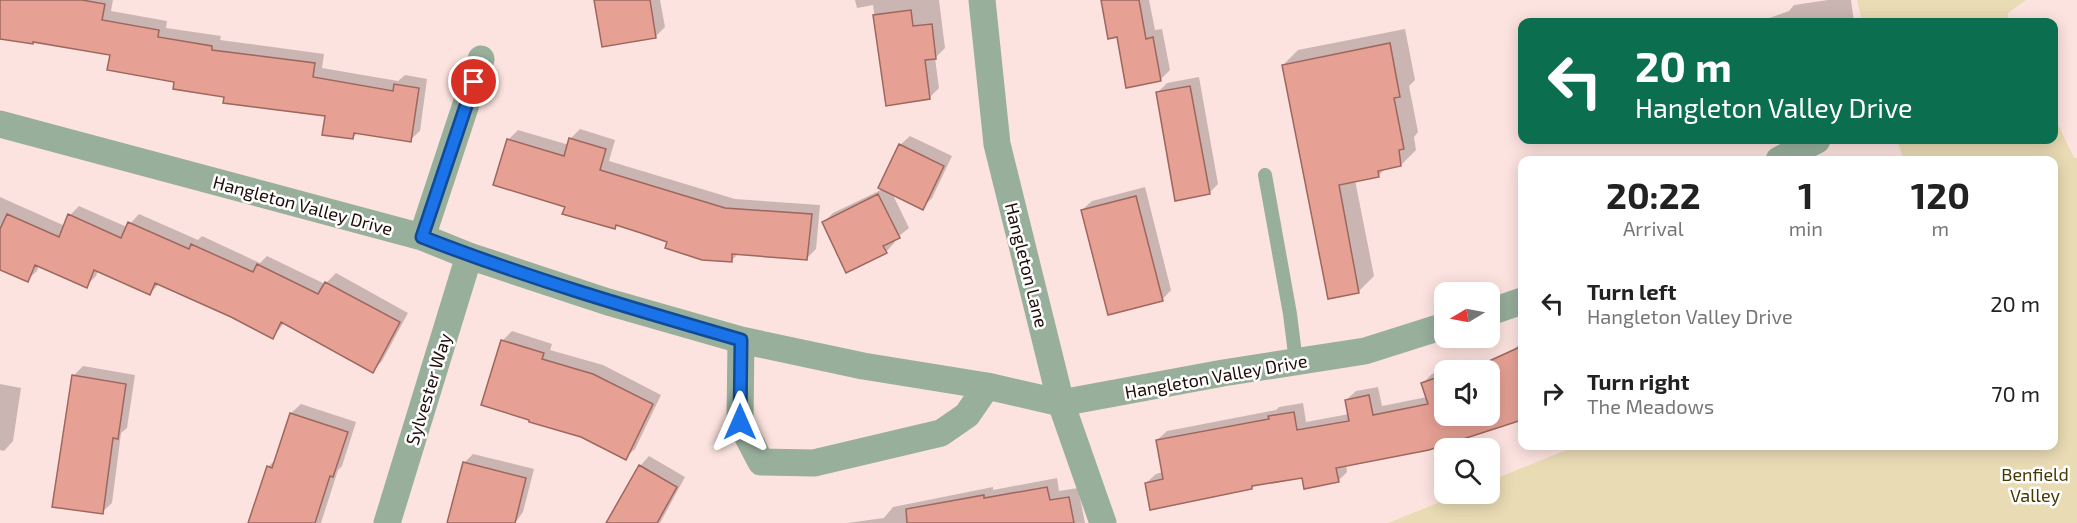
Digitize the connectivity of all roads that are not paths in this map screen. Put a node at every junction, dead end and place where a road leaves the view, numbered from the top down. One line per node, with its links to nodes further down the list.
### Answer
1 (982, 0): 15 (street, Hangleton Lane)
2 (481, 59): 7 (street)
3 (0, 124): 7 (street, Hangleton Valley Drive)
4 (1809, 144): 5 (street)
5 (1787, 156)
6 (1265, 175): 13 (lane)
7 (422, 237): 8 (street, Hangleton Valley Drive)
8 (470, 256): 12 (street, Hangleton Valley Drive); 16 (street, Sylvester Way)
9 (1518, 302): 10 (street)
10 (1500, 309)
11 (1434, 329): 13 (street, Hangleton Valley Drive)
12 (741, 340): 14 (street, Hangleton Valley Drive); 14 (street)
13 (1296, 362): 15 (street, Hangleton Valley Drive)
14 (987, 386): 15 (street, Hangleton Valley Drive)
15 (1061, 403): 17 (street, Hangleton Lane)
16 (387, 523)
17 (1103, 523)

